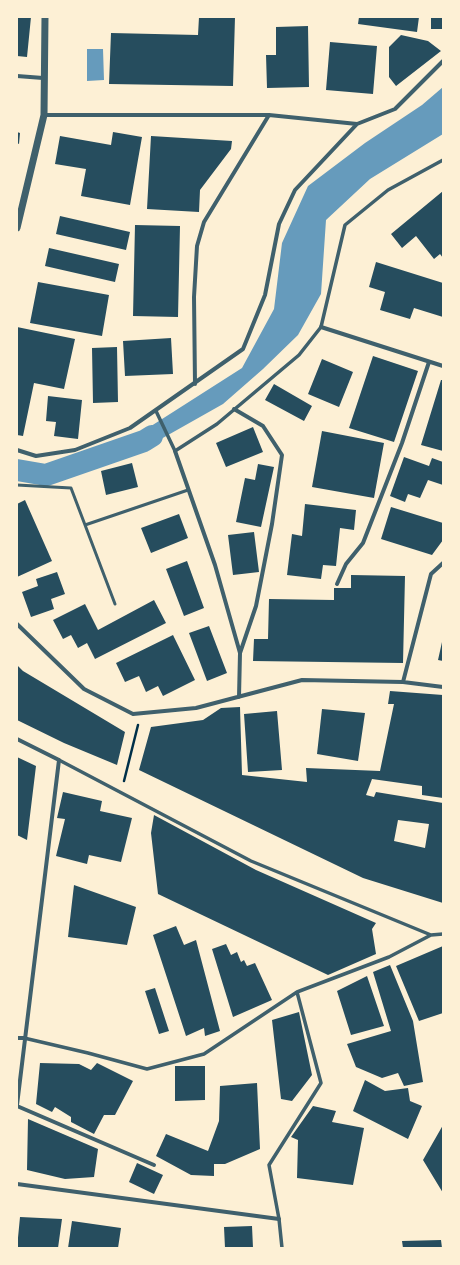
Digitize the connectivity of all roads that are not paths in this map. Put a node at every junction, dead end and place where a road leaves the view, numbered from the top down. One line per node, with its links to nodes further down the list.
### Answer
1 (45, 17): 4 (street)
2 (443, 61): 7 (street)
3 (17, 76): 4 (street)
4 (43, 78): 5 (street)
5 (44, 115): 6 (street); 9 (street)
6 (269, 115): 7 (street); 13 (street)
7 (357, 124): 13 (street)
8 (443, 160): 10 (street)
9 (17, 228)
10 (321, 327): 11 (street); 14 (street)
11 (429, 362): 12 (street); 22 (street)
12 (443, 366)
13 (195, 384): 15 (street)
14 (234, 409): 17 (street); 25 (street)
15 (156, 411): 16 (street); 17 (street)
16 (17, 450)
17 (175, 451): 19 (street)
18 (17, 485): 20 (lane)
19 (188, 490): 20 (lane); 25 (street)
20 (84, 525): 23 (lane)
21 (443, 563): 26 (street)
22 (336, 584)
23 (115, 604)
24 (17, 624): 28 (street)
25 (240, 653): 28 (street)
26 (403, 682): 27 (street); 28 (street)
27 (443, 687)
28 (239, 697)
29 (17, 739): 30 (street)
30 (59, 760): 32 (street); 35 (street)
31 (443, 934): 32 (street)
32 (431, 935): 33 (street)
33 (297, 992): 35 (street); 39 (street)
34 (17, 1038): 35 (street)
35 (24, 1038): 36 (street)
36 (17, 1106): 37 (street)
37 (154, 1165)
38 (17, 1184): 39 (street)
39 (280, 1219): 40 (street)
40 (282, 1248)

